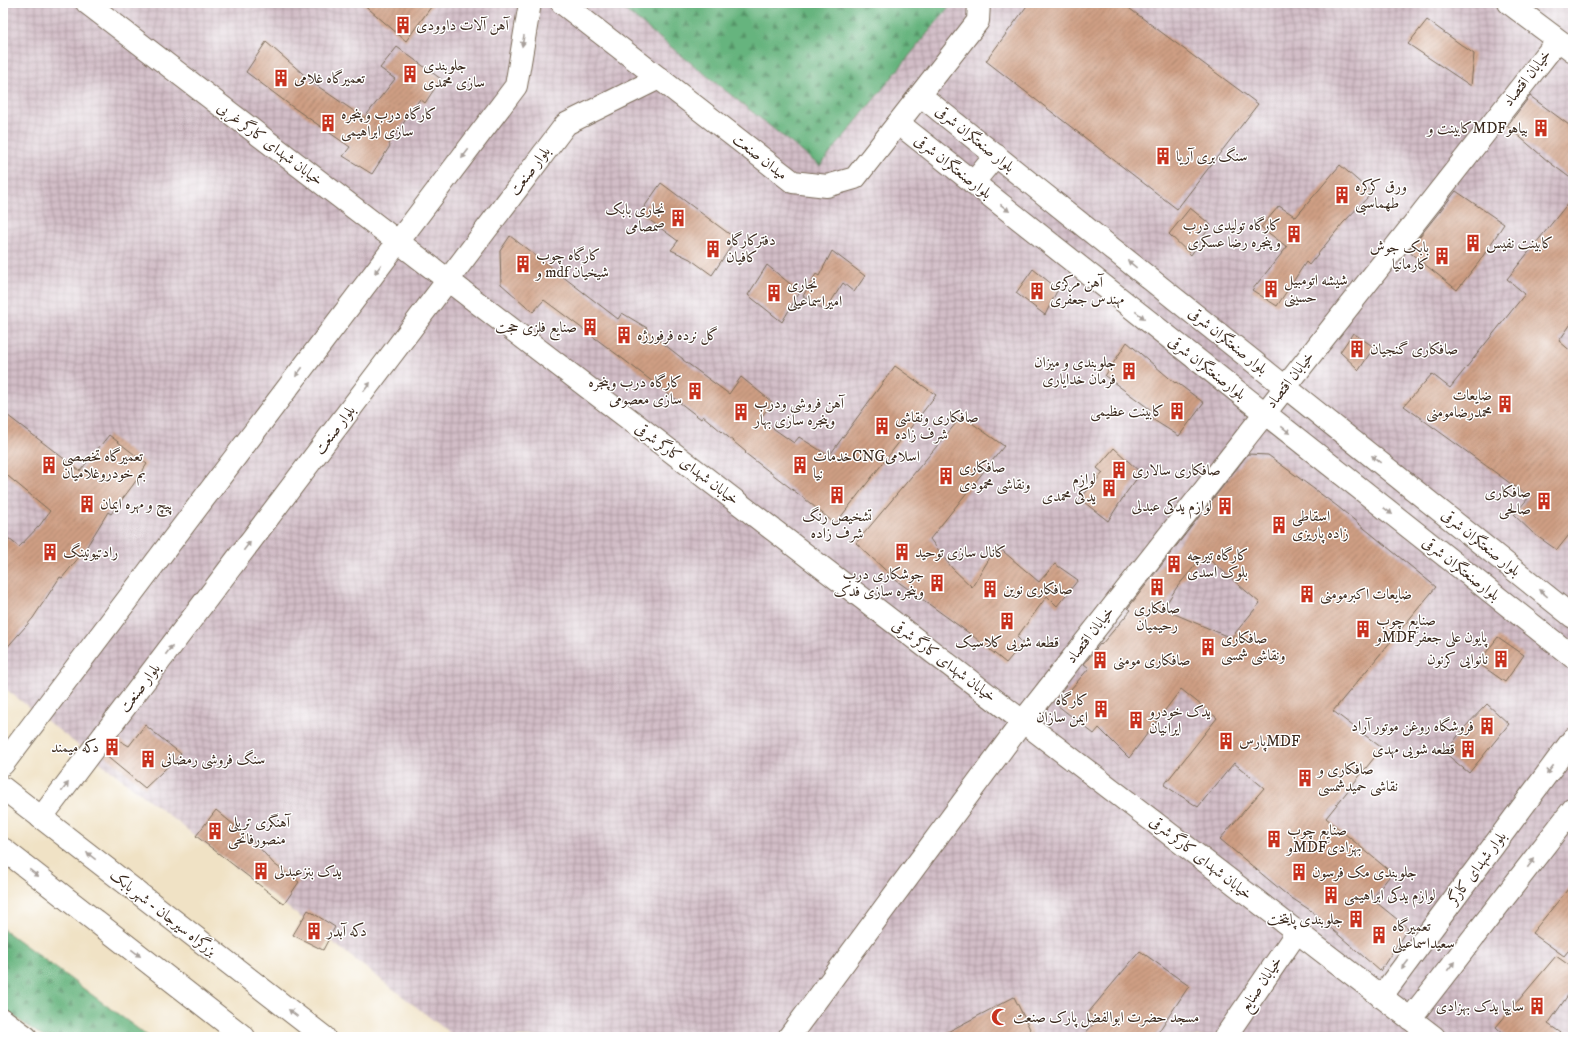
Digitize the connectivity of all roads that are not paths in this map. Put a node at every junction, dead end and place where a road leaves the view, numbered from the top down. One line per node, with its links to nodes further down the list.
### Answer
1 (87, 3): 12 (main road, خیابان شهدای کارگر غربی)
2 (530, 3): 12 (main road, one-way to 12)
3 (562, 3): 7 (main road, میدان صنعت)
4 (979, 3): 8 (main road, میدان صنعت)
5 (1510, 3): 6 (main road)
6 (1565, 46): 14 (main road, خیابان اقتصاد)
7 (659, 78): 9 (main road, میدان صنعت); 13 (main road, بلوار صنعت)
8 (920, 95): 9 (main road, میدان صنعت); 10 (main road, بلوار صنعتگران شرقی)
9 (898, 123): 11 (main road, بلوارصنعتگران شرقی)
10 (996, 155): 11 (main road); 14 (main road, بلوار صنعتگران شرقی, one-way to 10)
11 (973, 183): 15 (main road, بلوارصنعتگران شرقی, one-way to 15)
12 (398, 242): 13 (main road, خیابان شهدای کارگر غربی); 20 (main road, one-way to 20)
13 (451, 283): 18 (main road, خیابان شهدای کارگر شرقی); 23 (main road, بلوار صنعت, one-way to 13)
14 (1285, 387): 15 (main road, خیابان اقتصاد); 16 (main road, بلوار صنعتگران شرقی, one-way to 14)
15 (1264, 413): 17 (main road, بلوارصنعتگران شرقی, one-way to 17); 18 (main road, خیابان اقتصاد)
16 (1573, 617)
17 (1573, 657)
18 (1023, 721): 25 (main road, خیابان شهدای کارگر شرقی); 32 (main road, خیابان اقتصاد)
19 (1573, 739): 26 (main road, بلوار شهدای کارگر, one-way to 26)
20 (3, 764)
21 (3, 788): 23 (main road, بزرگراه سیرجان - شهر بابک)
22 (1572, 811): 27 (main road, one-way to 22)
23 (41, 818): 31 (main road, بزرگراه سیرجان - شهر بابک, one-way to 23)
24 (3, 849): 30 (main road, one-way to 30)
25 (1296, 932): 26 (main road, خیابان شهدای کارگر شرقی); 33 (main road, خیابان صنایع)
26 (1381, 997): 27 (main road, خیابان شهدای کارگر شرقی)
27 (1410, 1019): 34 (main road, خیابان شهدای کارگر شرقی)
28 (3, 1020): 29 (main road)
29 (26, 1037)
30 (244, 1037)
31 (324, 1037)
32 (789, 1037)
33 (1225, 1037)
34 (1434, 1037)

